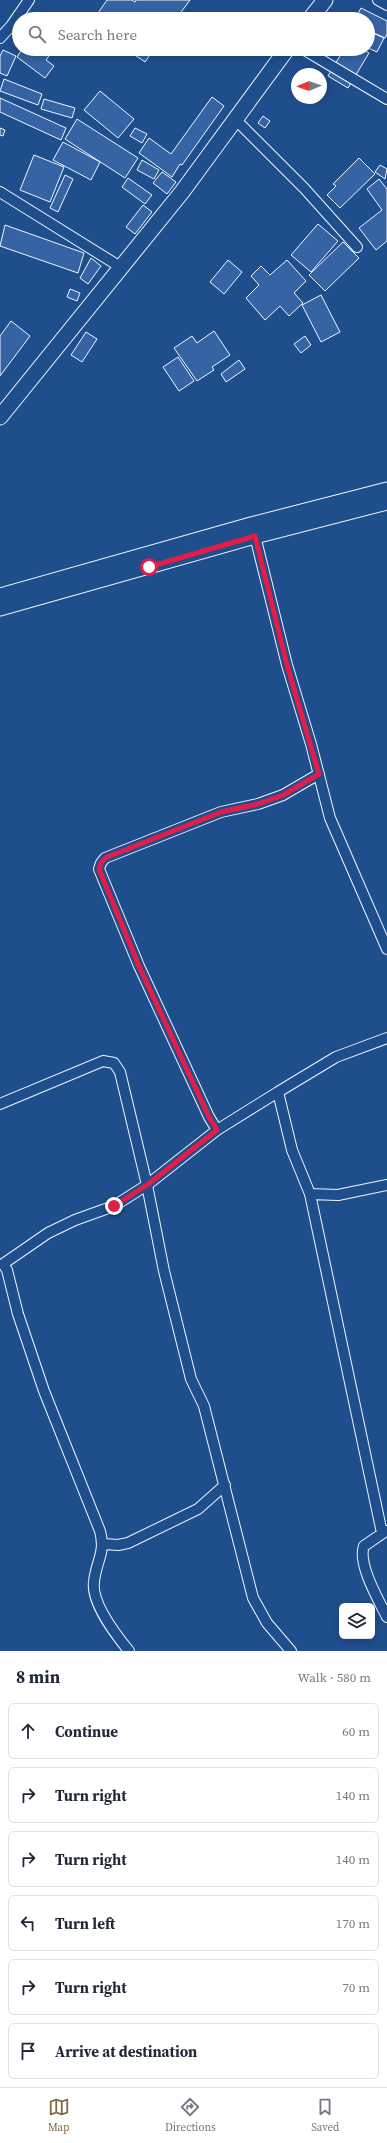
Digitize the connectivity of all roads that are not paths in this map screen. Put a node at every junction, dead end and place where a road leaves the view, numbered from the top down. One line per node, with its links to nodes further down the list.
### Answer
1 (30, 0): 5 (street)
2 (325, 0): 6 (main road)
3 (378, 0): 4 (street)
4 (387, 5)
5 (21, 12)
6 (316, 12)
7 (12, 25): 8 (street)
8 (0, 38)
9 (282, 56): 12 (main road)
10 (315, 56): 11 (street)
11 (387, 99)
12 (235, 119): 14 (street); 15 (main road)
13 (0, 192): 15 (street)
14 (357, 246)
15 (122, 268): 16 (main road)
16 (0, 417)
17 (387, 490): 20 (main road)
18 (387, 502): 19 (main road)
19 (255, 536): 21 (main road); 22 (street)
20 (0, 596)
21 (0, 608)
22 (319, 774): 23 (street); 27 (street)
23 (387, 949)
24 (387, 1038): 25 (street)
25 (278, 1092): 27 (street); 30 (street)
26 (0, 1104): 28 (street)
27 (217, 1130): 28 (street)
28 (147, 1185): 31 (street); 32 (street)
29 (387, 1185): 30 (street)
30 (310, 1194): 33 (street)
31 (2, 1264): 34 (street)
32 (225, 1485): 34 (street); 37 (street)
33 (384, 1531): 35 (street)
34 (104, 1544): 36 (street)
35 (387, 1617)
36 (129, 1651)
37 (291, 1651)

